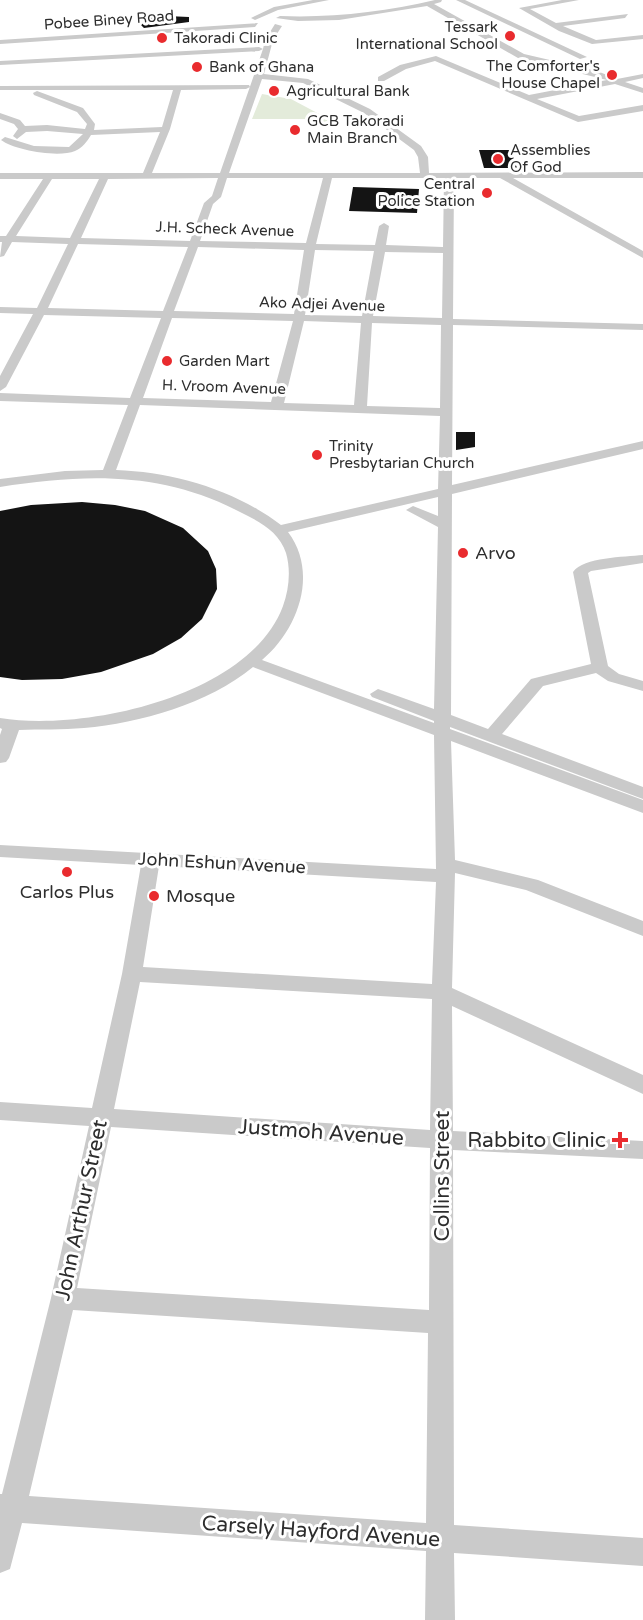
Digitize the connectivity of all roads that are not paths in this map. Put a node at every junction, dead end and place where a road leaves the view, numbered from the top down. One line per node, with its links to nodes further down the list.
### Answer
1 (326, 0): 6 (street)
2 (444, 0): 5 (street)
3 (459, 0): 11 (street)
4 (576, 0): 10 (street)
5 (429, 4): 8 (street); 25 (street)
6 (270, 10): 8 (street); 9 (street)
7 (625, 16): 10 (street)
8 (280, 21): 9 (street); 9 (street); 22 (street)
9 (259, 24): 14 (street, Pobee Biney Road)
10 (558, 27): 11 (street); 12 (street)
11 (532, 33): 17 (street)
12 (643, 37)
13 (261, 39): 15 (street)
14 (3, 41): 18 (street)
15 (259, 50): 16 (street); 28 (street)
16 (144, 56): 18 (street); 20 (street)
17 (583, 57)
18 (16, 62): 19 (street); 21 (street)
19 (0, 63)
20 (150, 64)
21 (20, 70)
22 (259, 76): 43 (street); 46 (street)
23 (643, 76): 25 (street)
24 (381, 79): 31 (street)
25 (618, 80): 30 (street); 31 (street)
26 (26, 83): 27 (street); 29 (street); 36 (street)
27 (178, 87): 28 (street); 35 (street)
28 (246, 87): 43 (street)
29 (0, 88)
30 (643, 91)
31 (527, 98): 32 (street)
32 (643, 108)
33 (0, 116): 34 (street)
34 (23, 129): 36 (street); 37 (street)
35 (166, 129): 36 (street); 42 (street)
36 (90, 132): 37 (street)
37 (3, 140)
38 (643, 175): 44 (street)
39 (0, 176): 40 (street)
40 (49, 176): 41 (street); 49 (street)
41 (105, 176): 42 (street); 50 (street)
42 (146, 176): 43 (street)
43 (218, 176): 45 (street); 51 (street)
44 (502, 176): 47 (street); 56 (street)
45 (328, 177): 46 (street); 52 (street)
46 (425, 177): 47 (street)
47 (449, 177): 54 (street, Collins Street)
48 (384, 226): 53 (street)
49 (5, 239): 50 (street, J.H. Scheck Avenue); 55 (street)
50 (75, 240): 51 (street, J.H. Scheck Avenue); 58 (street)
51 (193, 243): 52 (street, J.H. Scheck Avenue); 59 (street)
52 (310, 247): 53 (street, J.H. Scheck Avenue); 60 (street)
53 (381, 249): 54 (street, J.H. Scheck Avenue); 61 (street)
54 (449, 250): 62 (street, Collins Street)
55 (0, 254)
56 (643, 255)
57 (0, 309): 58 (street, Ako Adjei Avenue)
58 (41, 310): 59 (street, Ako Adjei Avenue); 64 (street)
59 (167, 314): 60 (street, Ako Adjei Avenue); 66 (street)
60 (299, 318): 61 (street, Ako Adjei Avenue); 67 (street)
61 (368, 320): 62 (street, Ako Adjei Avenue); 68 (street)
62 (448, 322): 63 (street, Ako Adjei Avenue); 69 (street, Collins Street)
63 (643, 327)
64 (0, 387)
65 (0, 397): 66 (street, H. Vroom Avenue)
66 (136, 401): 67 (street, H. Vroom Avenue); 72 (street)
67 (277, 405): 68 (street, H. Vroom Avenue)
68 (360, 409): 69 (street, H. Vroom Avenue)
69 (447, 412): 74 (street, Collins Street)
70 (643, 446): 74 (street)
71 (643, 454): 74 (street)
72 (109, 472): 73 (street); 77 (street)
73 (0, 483)
74 (446, 498): 75 (street); 76 (street, Collins Street); 77 (street)
75 (413, 510): 76 (street); 77 (street)
76 (445, 525): 83 (street, Collins Street)
77 (283, 535): 79 (street)
78 (643, 558): 80 (street)
79 (257, 657): 82 (street); 83 (street)
80 (600, 668): 81 (street); 84 (street)
81 (643, 686)
82 (6, 724): 85 (street)
83 (442, 724): 84 (street); 87 (street); 90 (street, Collins Street)
84 (492, 736): 86 (street)
85 (0, 758)
86 (643, 793)
87 (643, 807)
88 (0, 851): 89 (street, John Eshun Avenue)
89 (151, 859): 90 (street, John Eshun Avenue); 92 (street, John Arthur Street)
90 (445, 870): 91 (street, John Eshun Avenue); 93 (street, Collins Street)
91 (643, 929)
92 (132, 974): 93 (street); 96 (street, John Arthur Street)
93 (442, 992): 94 (street); 97 (street, Collins Street)
94 (643, 1085)
95 (0, 1111): 96 (street, Justmoh Avenue)
96 (101, 1119): 97 (street, Justmoh Avenue); 99 (street, John Arthur Street)
97 (442, 1140): 98 (street, Justmoh Avenue); 100 (street, Collins Street)
98 (643, 1150)
99 (63, 1298): 100 (street); 101 (street, John Arthur Street)
100 (441, 1322): 102 (street, Collins Street)
101 (5, 1508): 102 (street, Carsely Hayford Avenue); 104 (street, John Arthur Street)
102 (440, 1540): 103 (street, Carsely Hayford Avenue); 105 (street, Collins Street)
103 (643, 1552)
104 (0, 1559)
105 (440, 1620)

